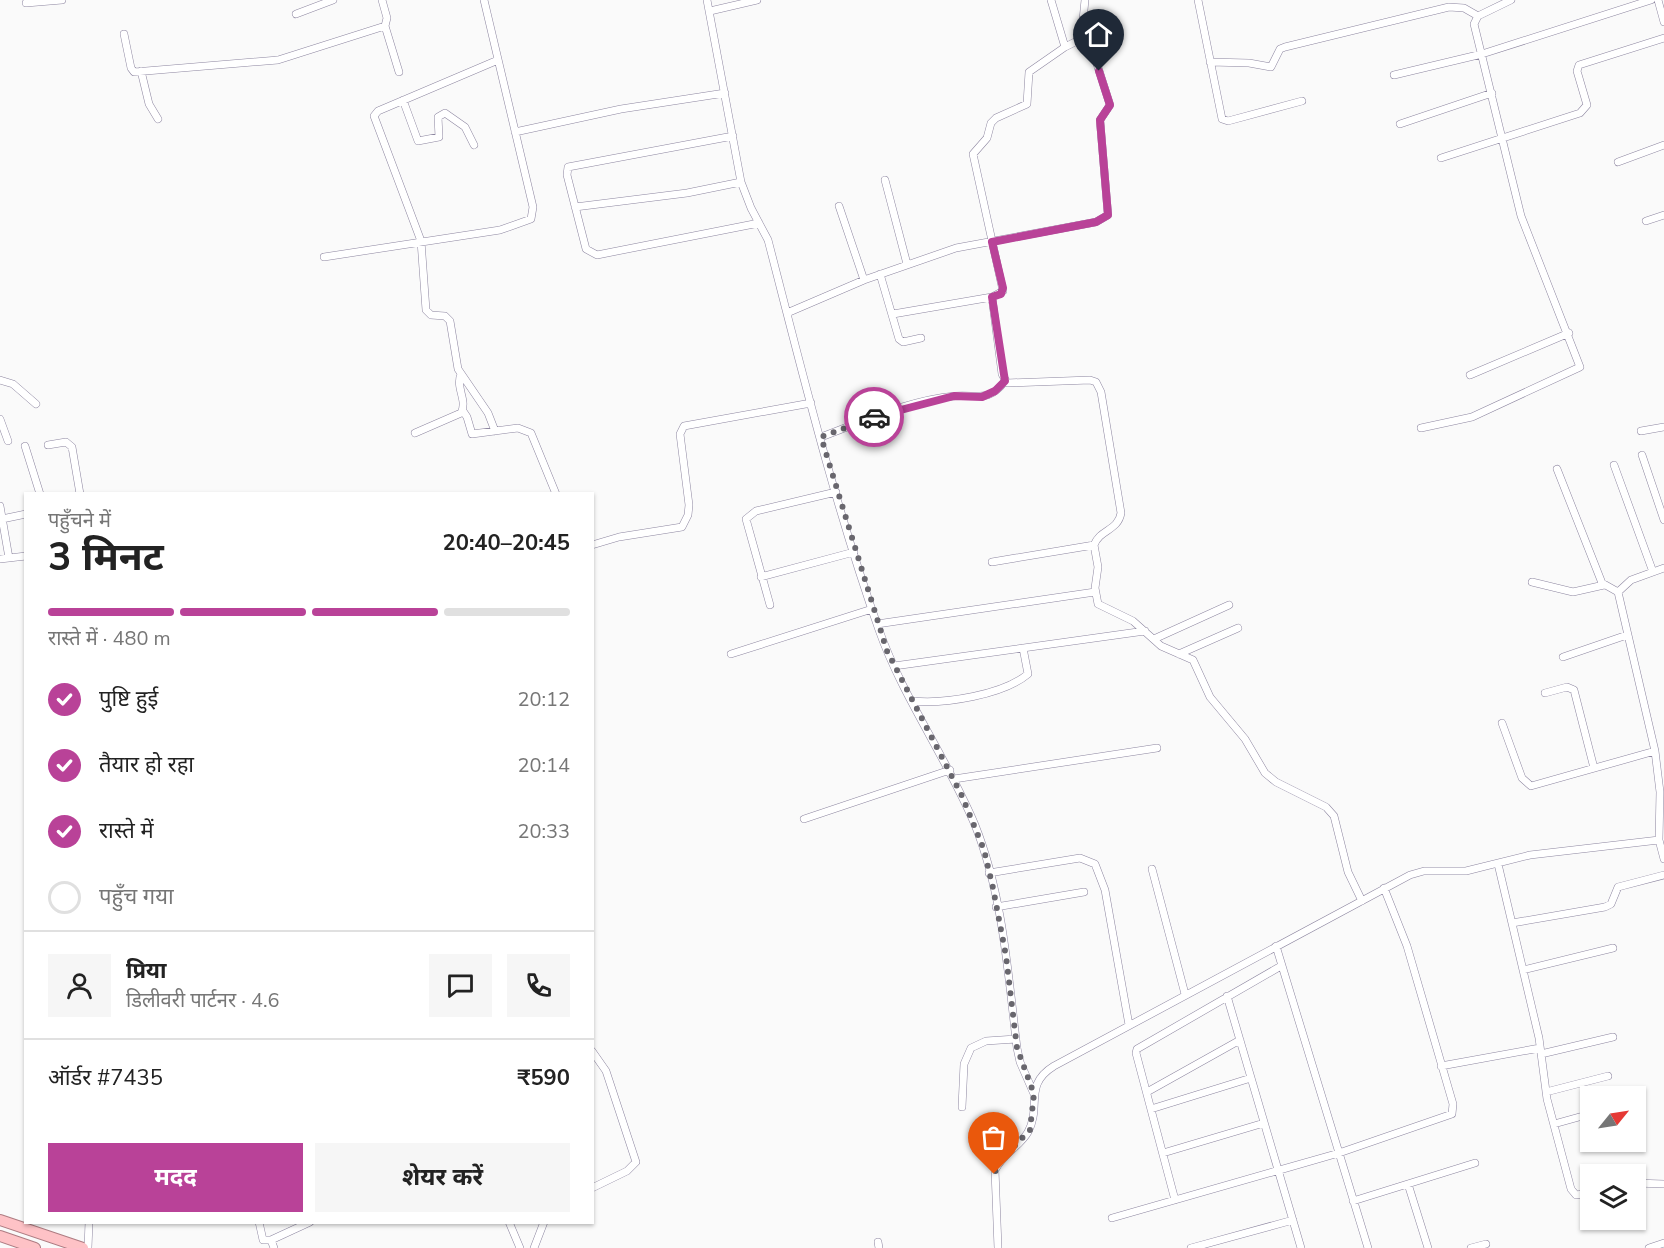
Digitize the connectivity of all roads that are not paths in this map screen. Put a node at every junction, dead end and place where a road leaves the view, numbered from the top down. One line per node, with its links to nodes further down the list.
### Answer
1 (62, 0): 13 (street)
2 (333, 0): 15 (street)
3 (382, 0): 18 (street)
4 (484, 0): 24 (street)
5 (707, 0): 14 (street)
6 (757, 0): 14 (street)
7 (1051, 0): 22 (street)
8 (1085, 0): 20 (street)
9 (1198, 0): 25 (street)
10 (1511, 0): 16 (street)
11 (1650, 0): 23 (street)
12 (1658, 0): 17 (street)
13 (26, 3)
14 (710, 11): 29 (street)
15 (296, 14)
16 (1478, 16): 23 (street); 25 (street)
17 (1664, 22)
18 (386, 26): 26 (street); 27 (street)
19 (124, 34): 26 (street)
20 (1087, 36): 22 (street); 50 (street)
21 (1664, 38): 37 (street)
22 (1065, 46): 50 (street)
23 (1482, 54): 28 (street); 30 (street)
24 (498, 60): 31 (street); 35 (street)
25 (1210, 62): 32 (street)
26 (141, 71): 33 (street)
27 (399, 72)
28 (1394, 75)
29 (725, 93): 35 (street); 36 (street)
30 (1492, 93): 34 (street); 37 (street)
31 (403, 100): 38 (street); 49 (street)
32 (1302, 101)
33 (158, 118)
34 (1400, 124)
35 (515, 132): 49 (street)
36 (733, 136): 43 (street); 45 (street)
37 (1503, 138): 40 (street); 58 (street)
38 (474, 145)
39 (1664, 145): 41 (street)
40 (1441, 158)
41 (1618, 162)
42 (885, 180): 52 (street)
43 (741, 182): 45 (street); 48 (street)
44 (838, 206): 54 (street)
45 (575, 207): 48 (street)
46 (1664, 215): 47 (street)
47 (1646, 221)
48 (759, 223): 56 (street)
49 (422, 241): 51 (street); 60 (street)
50 (992, 242): 52 (street); 55 (street)
51 (324, 257)
52 (907, 264): 53 (street)
53 (880, 274): 54 (street); 57 (street)
54 (864, 280): 56 (street)
55 (992, 297): 57 (street); 63 (street)
56 (787, 313): 64 (street)
57 (892, 314): 59 (street)
58 (1569, 333): 61 (street); 69 (street)
59 (921, 338)
60 (460, 374): 66 (street); 70 (street)
61 (1470, 375)
62 (0, 380): 65 (street)
63 (1005, 381): 73 (street); 89 (street)
64 (811, 403): 73 (street); 88 (street)
65 (36, 404)
66 (463, 411): 70 (street); 72 (street)
67 (0, 419): 74 (street)
68 (1664, 427): 71 (street)
69 (1421, 428)
70 (495, 431): 82 (street)
71 (1641, 431)
72 (416, 433)
73 (821, 437): 83 (street)
74 (8, 441)
75 (48, 445): 81 (street)
76 (25, 446): 80 (street)
77 (1642, 455): 87 (street)
78 (1614, 465): 96 (street)
79 (1557, 469): 99 (street)
80 (39, 492)
81 (80, 492)
82 (554, 492)
83 (836, 492): 90 (street); 97 (street)
84 (0, 506): 86 (street)
85 (24, 514): 86 (street)
86 (2, 519): 92 (street)
87 (1664, 520)
88 (594, 544)
89 (1094, 545): 94 (street); 100 (street)
90 (854, 552): 97 (street); 104 (street)
91 (24, 556): 92 (street)
92 (9, 558): 93 (street)
93 (0, 559)
94 (992, 562)
95 (1664, 568): 96 (street)
96 (1653, 572): 101 (street)
97 (761, 577): 103 (street)
98 (1532, 582): 99 (street)
99 (1605, 585): 101 (street)
100 (1095, 592): 105 (street); 107 (street)
101 (1618, 592): 108 (street)
102 (1229, 605): 109 (street)
103 (770, 606)
104 (872, 609): 105 (street); 111 (street)
105 (877, 624): 114 (street)
106 (1238, 628): 112 (street)
107 (1145, 631): 109 (street); 110 (street)
108 (1627, 635): 113 (street); 119 (street)
109 (1154, 639): 112 (street)
110 (1023, 648): 114 (street); 116 (street)
111 (731, 654)
112 (1179, 654): 132 (street)
113 (1563, 657)
114 (894, 666): 116 (street)
115 (1545, 693): 120 (street)
116 (913, 701): 121 (street)
117 (1502, 723): 120 (street)
118 (1157, 748): 122 (street)
119 (1655, 751): 120 (street); 124 (street)
120 (1594, 768)
121 (950, 770): 122 (street); 123 (street)
122 (954, 779): 128 (street)
123 (804, 819)
124 (1659, 840): 125 (street); 126 (street)
125 (1664, 859)
126 (1498, 864): 130 (street); 134 (street)
127 (1152, 869): 139 (street)
128 (989, 873): 133 (street); 141 (street)
129 (1664, 875): 134 (street)
130 (1384, 888): 132 (street); 147 (street)
131 (1084, 892): 133 (street)
132 (1362, 901): 135 (street)
133 (996, 907): 143 (street)
134 (1512, 923): 138 (street)
135 (1276, 946): 137 (street); 139 (street)
136 (1613, 948): 138 (street)
137 (1281, 966): 140 (street); 159 (street)
138 (1523, 970): 145 (street)
139 (1185, 994): 141 (street)
140 (1227, 996): 144 (street); 150 (street)
141 (1129, 1025): 152 (street)
142 (1613, 1036): 145 (street)
143 (1016, 1039): 152 (street); 153 (street)
144 (1240, 1040): 149 (street); 150 (street)
145 (1541, 1051): 147 (street); 151 (street)
146 (594, 1055): 165 (street)
147 (1441, 1066): 159 (street)
148 (1608, 1076): 151 (street)
149 (1251, 1078): 154 (street); 156 (street)
150 (1146, 1092): 154 (street)
151 (1546, 1092): 157 (street)
152 (1034, 1094): 186 (street)
153 (962, 1107)
154 (1151, 1109): 158 (street)
155 (1580, 1117): 157 (street)
156 (1264, 1123): 158 (street); 161 (street)
157 (1554, 1124): 166 (street)
158 (1163, 1152): 167 (street)
159 (1339, 1153): 161 (street); 168 (street)
160 (1474, 1162): 163 (street)
161 (1278, 1170): 167 (street); 171 (street)
162 (1646, 1183): 164 (street)
163 (1408, 1184): 168 (street); 190 (street)
164 (1664, 1184)
165 (594, 1187)
166 (1580, 1194)
167 (1176, 1200): 169 (street)
168 (1353, 1201): 189 (street)
169 (1112, 1218)
170 (0, 1220): 182 (highway)
171 (1293, 1220): 187 (street); 188 (street)
172 (89, 1224): 183 (street)
173 (259, 1224): 179 (street)
174 (307, 1224): 179 (street)
175 (511, 1224): 184 (street)
176 (543, 1224): 185 (street)
177 (0, 1236): 181 (highway)
178 (1664, 1243): 192 (street)
179 (272, 1244)
180 (1486, 1244): 191 (street)
181 (36, 1248)
182 (83, 1248)
183 (88, 1248)
184 (520, 1248)
185 (534, 1248)
186 (998, 1248)
187 (1191, 1248)
188 (1301, 1248)
189 (1368, 1248)
190 (1428, 1248)
191 (1471, 1248)
192 (1649, 1248)

